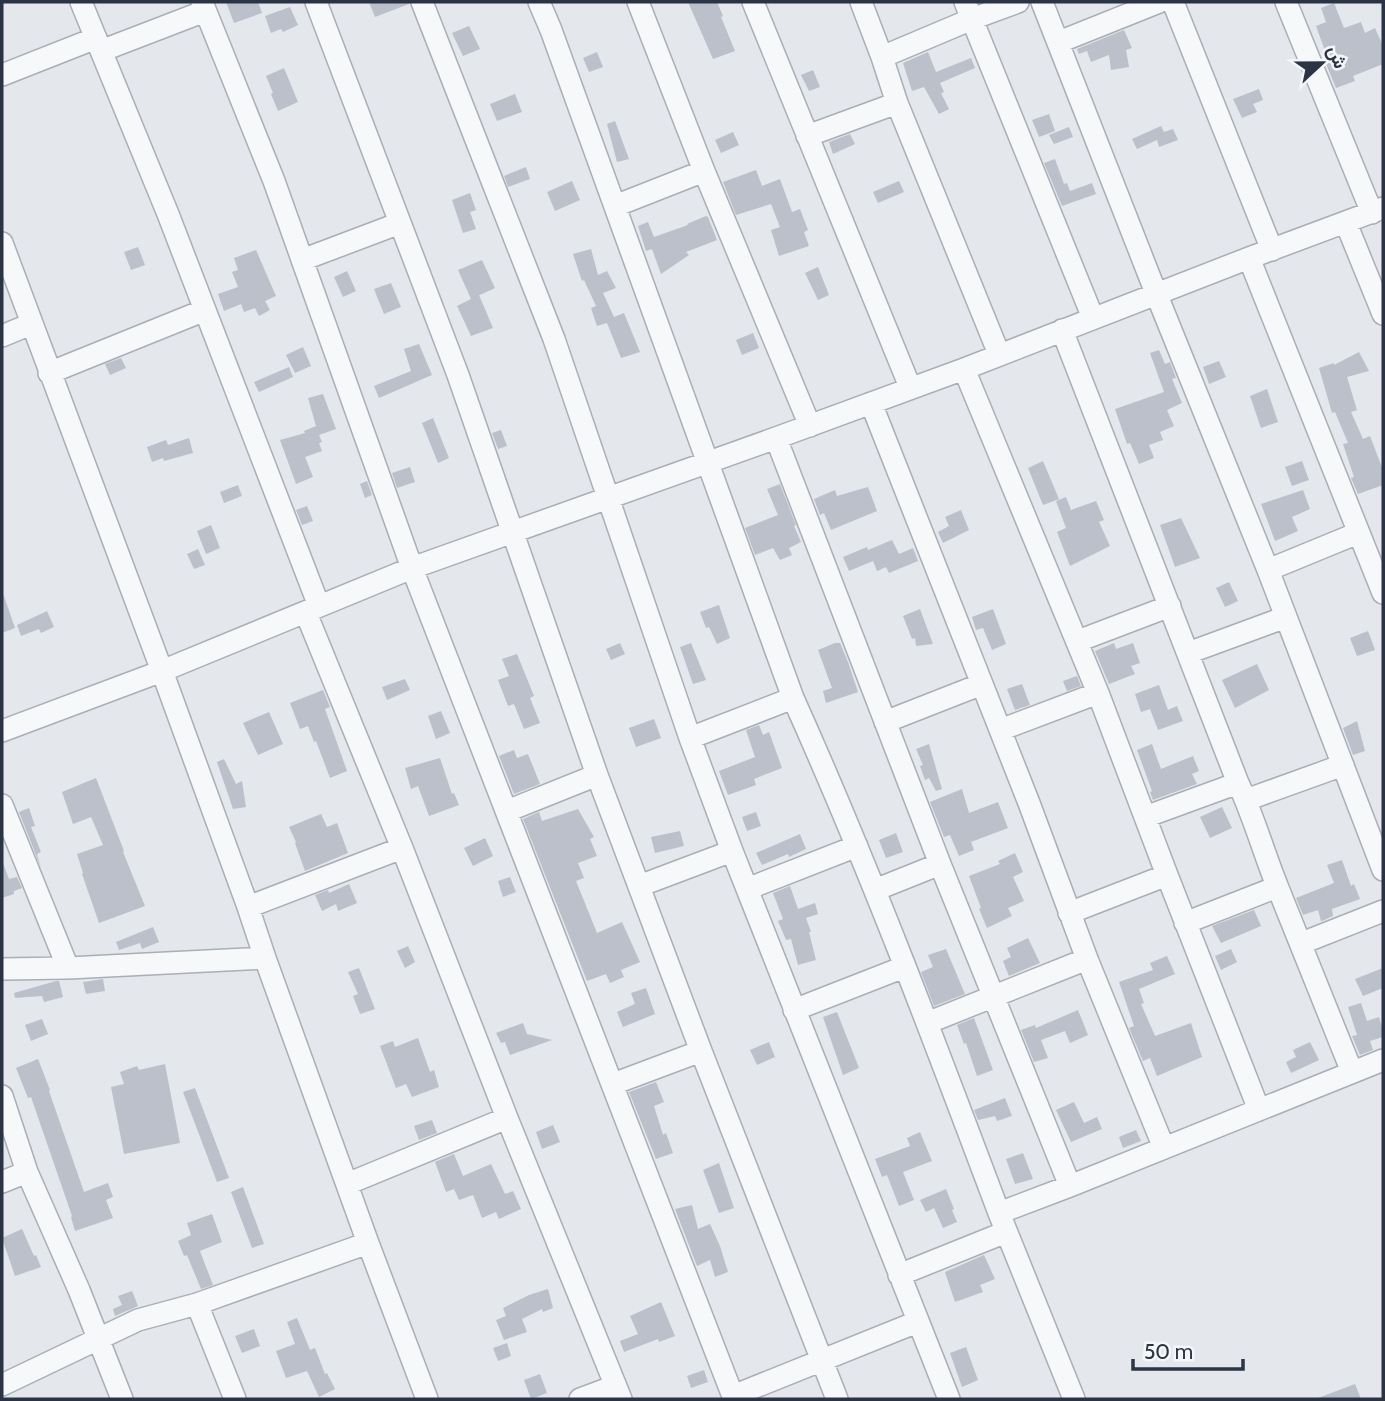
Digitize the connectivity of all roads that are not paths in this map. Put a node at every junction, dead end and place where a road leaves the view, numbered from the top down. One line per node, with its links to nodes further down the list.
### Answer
1 (81, 2): 16 (street)
2 (316, 2): 24 (street)
3 (422, 2): 45 (street)
4 (539, 2): 22 (street)
5 (638, 2): 21 (street)
6 (752, 2): 20 (street)
7 (861, 2): 17 (street)
8 (1018, 2): 14 (street)
9 (1042, 2): 15 (street)
10 (1159, 2): 15 (street)
11 (1173, 2): 27 (street)
12 (1286, 2): 23 (street)
13 (204, 6): 16 (street); 29 (street)
14 (969, 10): 17 (street); 33 (street)
15 (1059, 42): 30 (street)
16 (99, 44): 18 (street); 31 (street)
17 (882, 57): 19 (street)
18 (2, 75)
19 (897, 103): 20 (street); 37 (street)
20 (807, 136): 40 (street)
21 (704, 171): 22 (street); 42 (street)
22 (615, 206): 44 (street)
23 (1377, 211): 25 (street)
24 (400, 223): 29 (street); 46 (street)
25 (1346, 223): 27 (street); 32 (street)
26 (2, 243): 34 (street)
27 (1272, 250): 28 (street)
28 (1249, 258): 30 (street); 47 (street)
29 (302, 260): 48 (street)
30 (1156, 293): 33 (street); 49 (street)
31 (205, 310): 39 (street); 52 (street)
32 (1383, 314)
33 (1093, 318): 35 (street)
34 (31, 324): 36 (street); 39 (street)
35 (1062, 330): 37 (street); 51 (street)
36 (2, 336)
37 (999, 354): 38 (street)
38 (964, 369): 40 (street); 54 (street)
39 (49, 373): 56 (street)
40 (910, 387): 41 (street)
41 (871, 403): 42 (street); 57 (street)
42 (810, 426): 43 (street)
43 (776, 438): 44 (street); 60 (street)
44 (708, 463): 45 (street); 59 (street)
45 (608, 498): 46 (street); 63 (street)
46 (512, 533): 48 (street); 65 (street)
47 (1358, 533): 49 (street); 50 (street)
48 (412, 568): 52 (street); 68 (street)
49 (1268, 570): 53 (street)
50 (1382, 589)
51 (1170, 606): 54 (street); 55 (street)
52 (312, 610): 56 (street); 71 (street)
53 (1286, 617): 55 (street); 64 (street)
54 (1078, 640): 58 (street)
55 (1188, 653): 66 (street)
56 (162, 671): 62 (street); 80 (street)
57 (982, 684): 60 (street); 61 (street)
58 (1098, 693): 61 (street); 69 (street)
59 (793, 698): 63 (street); 70 (street)
60 (885, 722): 73 (street)
61 (1000, 730): 82 (street)
62 (2, 731)
63 (690, 738): 72 (street)
64 (1343, 765): 66 (street); 74 (street)
65 (597, 775): 68 (street); 76 (street)
66 (1242, 791): 69 (street); 77 (street)
67 (2, 805): 88 (street)
68 (507, 811): 96 (street)
69 (1145, 817): 75 (street)
70 (857, 846): 78 (street); 79 (street)
71 (402, 848): 80 (street); 99 (street)
72 (732, 851): 76 (street); 78 (street)
73 (940, 864): 79 (street); 90 (street)
74 (1383, 870)
75 (1167, 875): 82 (street); 83 (street)
76 (639, 886): 93 (street)
77 (1277, 887): 83 (street); 84 (street)
78 (747, 889): 91 (street)
79 (875, 890): 87 (street)
80 (248, 907): 85 (street)
81 (1383, 911): 84 (street)
82 (1069, 913): 86 (street)
83 (1185, 923): 98 (street)
84 (1302, 943): 95 (street)
85 (265, 958): 88 (street); 103 (street)
86 (1087, 959): 90 (street); 100 (street)
87 (904, 967): 91 (street); 92 (street)
88 (68, 968): 89 (street)
89 (2, 969)
90 (995, 996): 92 (street); 104 (street)
91 (794, 1010): 107 (street)
92 (928, 1023): 105 (street)
93 (701, 1051): 96 (street); 111 (street)
94 (1383, 1060): 95 (street)
95 (1352, 1072): 98 (street)
96 (613, 1084): 114 (street)
97 (2, 1096): 101 (street)
98 (1259, 1110): 100 (street)
99 (507, 1118): 103 (street); 113 (street)
100 (1164, 1148): 104 (street)
101 (27, 1172): 102 (street); 110 (street)
102 (2, 1182)
103 (347, 1184): 106 (street)
104 (1070, 1186): 105 (street)
105 (1003, 1223): 107 (street); 121 (street)
106 (368, 1243): 108 (street); 117 (street)
107 (900, 1275): 109 (street)
108 (197, 1304): 110 (street); 116 (street)
109 (918, 1322): 111 (street); 120 (street)
110 (97, 1339): 112 (street); 115 (street)
111 (821, 1360): 114 (street); 119 (street)
112 (5, 1386)
113 (618, 1392): 118 (street)
114 (733, 1398)
115 (122, 1399)
116 (235, 1399)
117 (427, 1399)
118 (580, 1399)
119 (837, 1399)
120 (949, 1399)
121 (1074, 1399)

